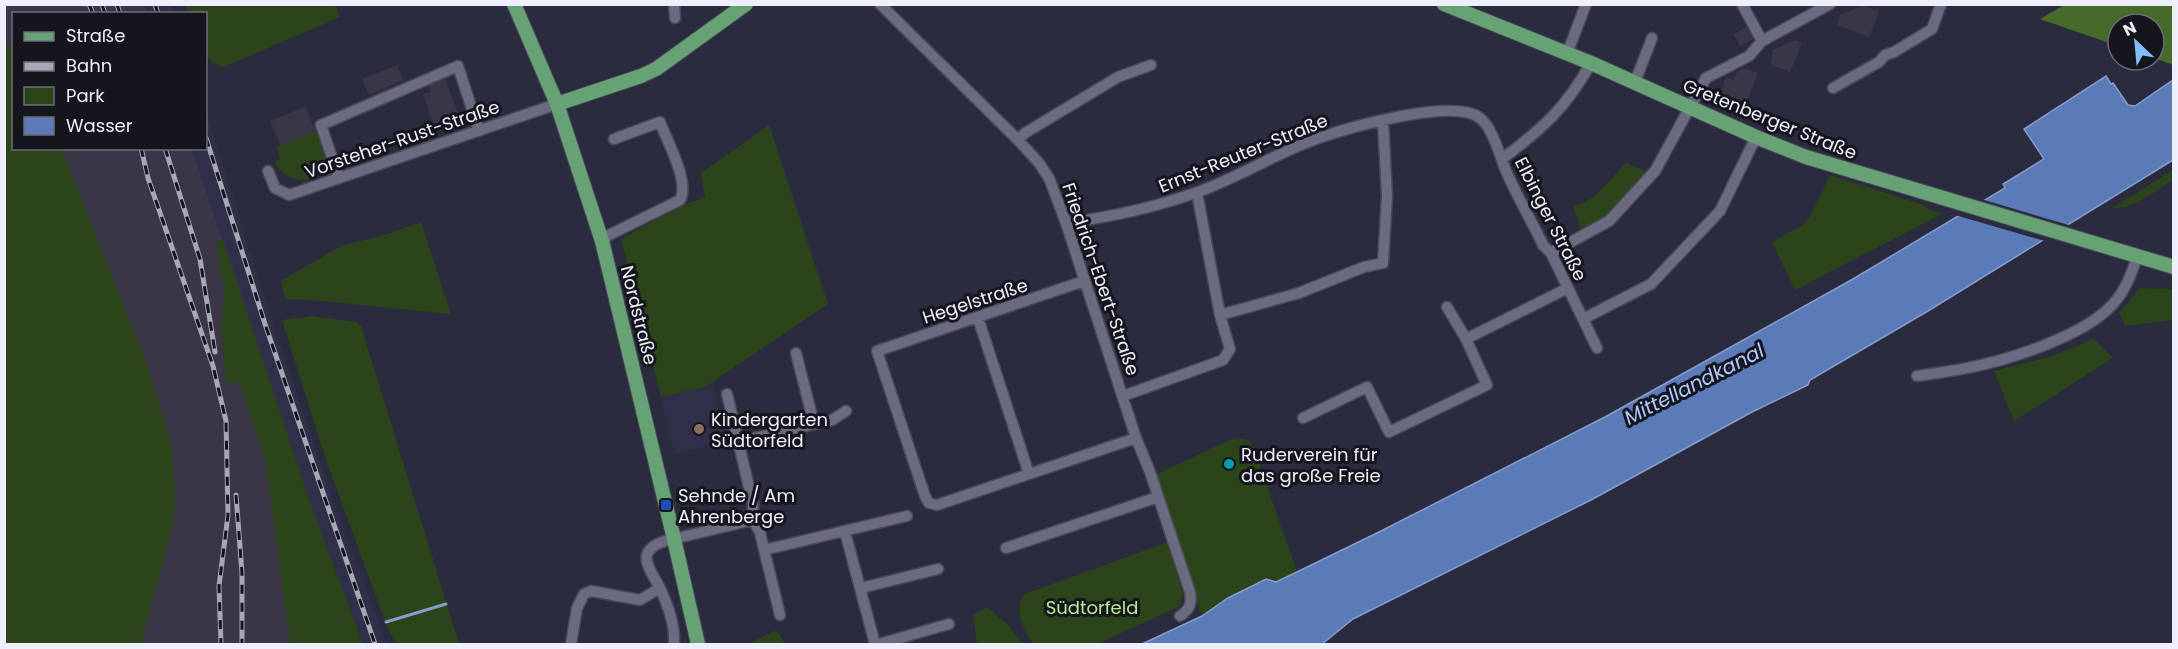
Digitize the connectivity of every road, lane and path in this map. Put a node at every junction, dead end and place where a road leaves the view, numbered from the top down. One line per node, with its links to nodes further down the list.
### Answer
1 (514, 4): 18 (main road, Nordstraße)
2 (674, 4): 10 (street)
3 (746, 4): 18 (main road)
4 (880, 4): 25 (street, Friedrich-Ebert-Straße)
5 (1444, 4): 13 (main road, Gretenberger Straße)
6 (1586, 4): 13 (street)
7 (1742, 4): 12 (street)
8 (1830, 4): 12 (street)
9 (1941, 4): 17 (street)
10 (675, 18)
11 (1653, 38): 16 (street)
12 (1762, 41): 19 (street)
13 (1567, 54): 14 (main road, Gretenberger Straße)
14 (1591, 63): 16 (main road, Gretenberger Straße); 26 (street)
15 (1151, 65): 25 (street)
16 (1635, 82): 19 (main road, Gretenberger Straße)
17 (1833, 88)
18 (557, 104): 22 (street, Vorsteher-Rust-Straße); 31 (main road, Nordstraße)
19 (1691, 108): 23 (main road, Gretenberger Straße); 32 (street)
20 (1468, 113): 21 (street, Ernst-Reuter-Straße); 26 (street, Elbinger Straße)
21 (1383, 121): 29 (street, Ernst-Reuter-Straße); 38 (street)
22 (478, 131): 28 (street, Vorsteher-Rust-Straße); 28 (street)
23 (1756, 137): 33 (main road, Gretenberger Straße); 40 (street)
24 (614, 139): 31 (street)
25 (1018, 140): 30 (street, Friedrich-Ebert-Straße)
26 (1502, 159): 32 (street, Elbinger Straße)
27 (268, 171): 28 (street, Vorsteher-Rust-Straße)
28 (339, 178)
29 (1197, 193): 30 (street, Ernst-Reuter-Straße); 38 (street)
30 (1066, 223): 35 (street, Friedrich-Ebert-Straße)
31 (602, 241): 57 (main road, Nordstraße)
32 (1551, 253): 36 (street, Elbinger Straße)
33 (2137, 257): 34 (main road); 44 (street)
34 (2174, 267)
35 (1084, 281): 39 (street, Hegelstraße); 46 (street, Friedrich-Ebert-Straße)
36 (1568, 288): 40 (street, Elbinger Straße); 41 (street)
37 (1447, 307): 41 (street)
38 (1220, 315): 46 (street)
39 (978, 318): 52 (street); 52 (street, Hegelstraße)
40 (1583, 319): 42 (street, Elbinger Straße)
41 (1466, 339): 48 (street)
42 (1597, 348)
43 (796, 353): 49 (street)
44 (1917, 376)
45 (727, 394): 51 (street)
46 (1123, 396): 50 (street, Friedrich-Ebert-Straße)
47 (846, 411): 49 (street)
48 (1303, 418)
49 (814, 424): 51 (street)
50 (1136, 438): 52 (street); 53 (street, Friedrich-Ebert-Straße)
51 (738, 442): 55 (street)
52 (1029, 474)
53 (1158, 496): 58 (street); 64 (street, Friedrich-Ebert-Straße)
54 (907, 516): 56 (street)
55 (753, 520): 57 (street); 59 (street)
56 (845, 532): 59 (street); 62 (street)
57 (674, 539): 61 (street); 68 (main road, Nordstraße)
58 (1006, 548)
59 (764, 550): 63 (street)
60 (938, 568): 62 (street)
61 (660, 588): 66 (street); 67 (street)
62 (861, 588): 69 (street)
63 (780, 615)
64 (1180, 616)
65 (949, 624): 69 (street)
66 (571, 645)
67 (674, 645)
68 (698, 645)
69 (877, 645)

